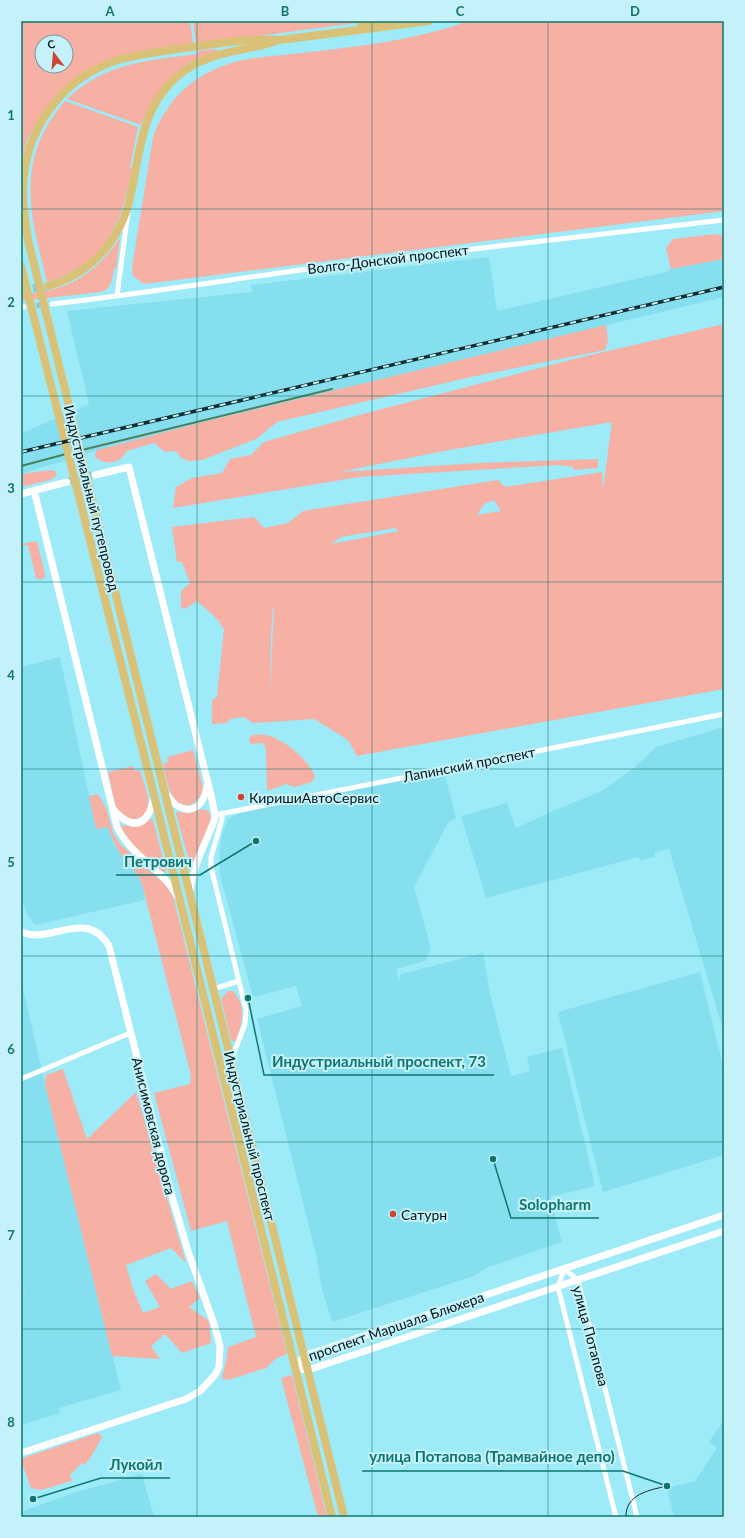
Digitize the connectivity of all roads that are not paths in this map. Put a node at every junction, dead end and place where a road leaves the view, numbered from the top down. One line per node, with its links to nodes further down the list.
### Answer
1 (379, 21): 3 (main road)
2 (429, 21): 3 (main road)
3 (344, 32): 4 (main road)
4 (280, 40): 5 (main road); 8 (main road)
5 (130, 199): 10 (main road); 11 (street)
6 (724, 220): 11 (street, Волго-Донской проспект)
7 (21, 221): 8 (main road)
8 (28, 240): 18 (main road, Индустриальный путепровод)
9 (21, 266): 19 (main road, Индустриальный путепровод)
10 (48, 286)
11 (116, 296): 12 (street, Волго-Донской проспект)
12 (52, 304)
13 (95, 475): 20 (street)
14 (67, 482): 15 (street)
15 (34, 490): 16 (street); 23 (street)
16 (21, 494)
17 (724, 714): 24 (street, Лапинский проспект)
18 (157, 755): 21 (main road, Индустриальный проспект)
19 (145, 759): 22 (main road, Индустриальный проспект)
20 (208, 784): 21 (street); 24 (street)
21 (166, 794): 25 (main road, Индустриальный проспект)
22 (154, 798): 23 (street); 26 (main road, Индустриальный проспект)
23 (111, 806): 26 (street)
24 (218, 814): 25 (street); 28 (street)
25 (190, 895): 29 (main road, Индустриальный проспект)
26 (178, 897): 39 (main road, Индустриальный проспект)
27 (21, 932): 30 (street, Анисимовская дорога)
28 (239, 981): 29 (street); 31 (street)
29 (213, 989): 31 (main road, Индустриальный проспект)
30 (130, 1033): 32 (street); 41 (street, Анисимовская дорога)
31 (231, 1060): 38 (main road, Индустриальный проспект)
32 (21, 1079)
33 (724, 1215): 35 (street, проспект Маршала Блюхера)
34 (724, 1231): 36 (street, проспект Маршала Блюхера)
35 (564, 1269): 36 (street, улица Потапова); 37 (street, улица Потапова); 38 (street, проспект Маршала Блюхера)
36 (578, 1280): 37 (street, проспект Маршала Блюхера); 45 (street, улица Потапова)
37 (558, 1287): 40 (street, проспект Маршала Блюхера); 44 (street, улица Потапова)
38 (304, 1356): 39 (street, проспект Маршала Блюхера); 40 (main road, Индустриальный проспект)
39 (295, 1368): 40 (street, проспект Маршала Блюхера); 42 (main road, Индустриальный проспект)
40 (308, 1370): 43 (main road, Индустриальный проспект)
41 (21, 1454)
42 (332, 1517)
43 (344, 1517)
44 (616, 1517)
45 (637, 1517)

